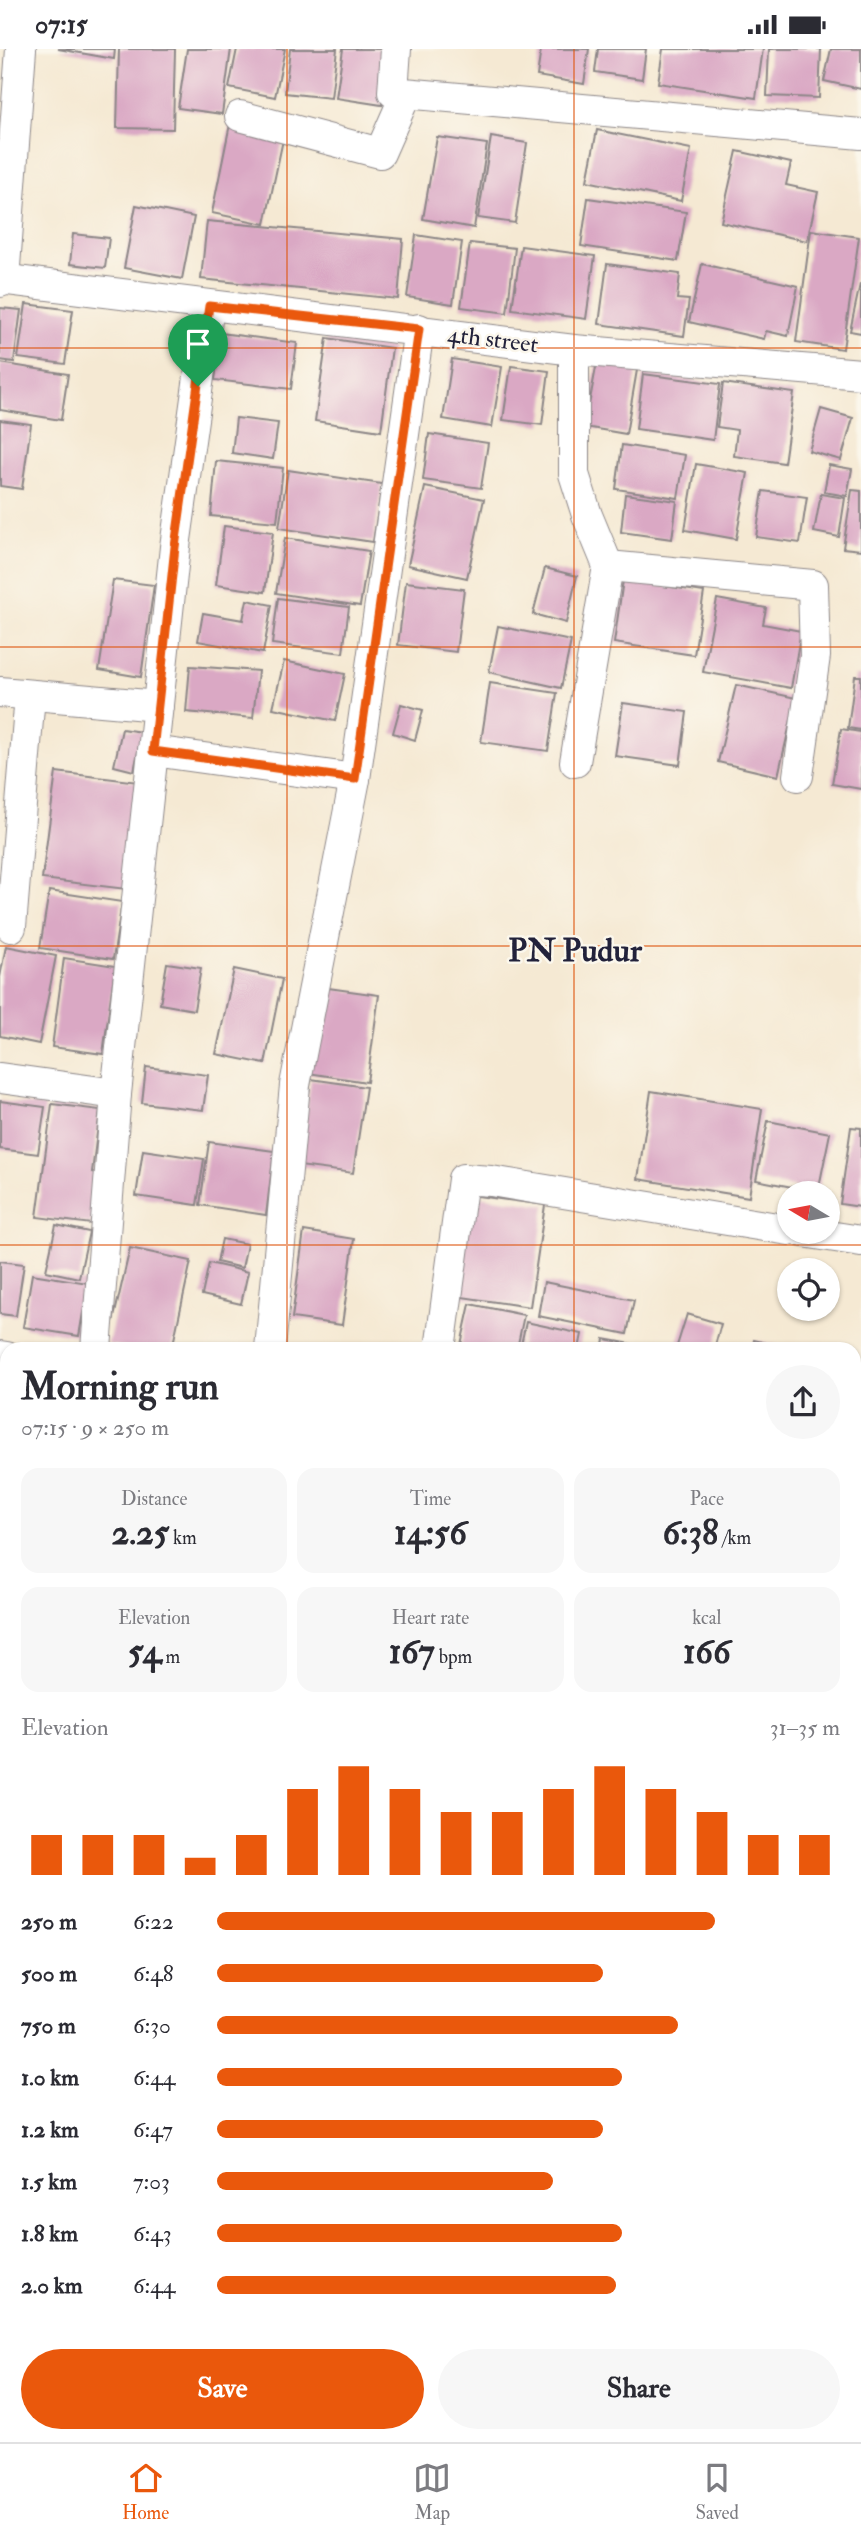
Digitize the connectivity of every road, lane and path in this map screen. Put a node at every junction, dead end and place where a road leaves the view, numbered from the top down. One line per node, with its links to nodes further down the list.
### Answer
1 (21, 49): 6 (street)
2 (396, 49): 3 (street)
3 (406, 94): 4 (street); 5 (street)
4 (240, 115)
5 (861, 134)
6 (1, 280): 7 (street, 4th street)
7 (209, 306): 8 (street, 4th street); 14 (street)
8 (419, 329): 9 (street, 4th street); 18 (street)
9 (574, 350): 10 (street, 4th street); 11 (street)
10 (861, 374)
11 (608, 566): 16 (street); 17 (street)
12 (0, 692): 13 (street)
13 (30, 695): 14 (street); 19 (street)
14 (158, 706): 15 (street)
15 (153, 751): 18 (street); 21 (street)
16 (575, 762)
17 (798, 776)
18 (355, 779): 26 (street)
19 (11, 927)
20 (0, 1078): 21 (street)
21 (116, 1094): 25 (street)
22 (777, 1228): 27 (street)
23 (840, 1238): 24 (street)
24 (861, 1241)
25 (97, 1342)
26 (271, 1342)
27 (441, 1342)

